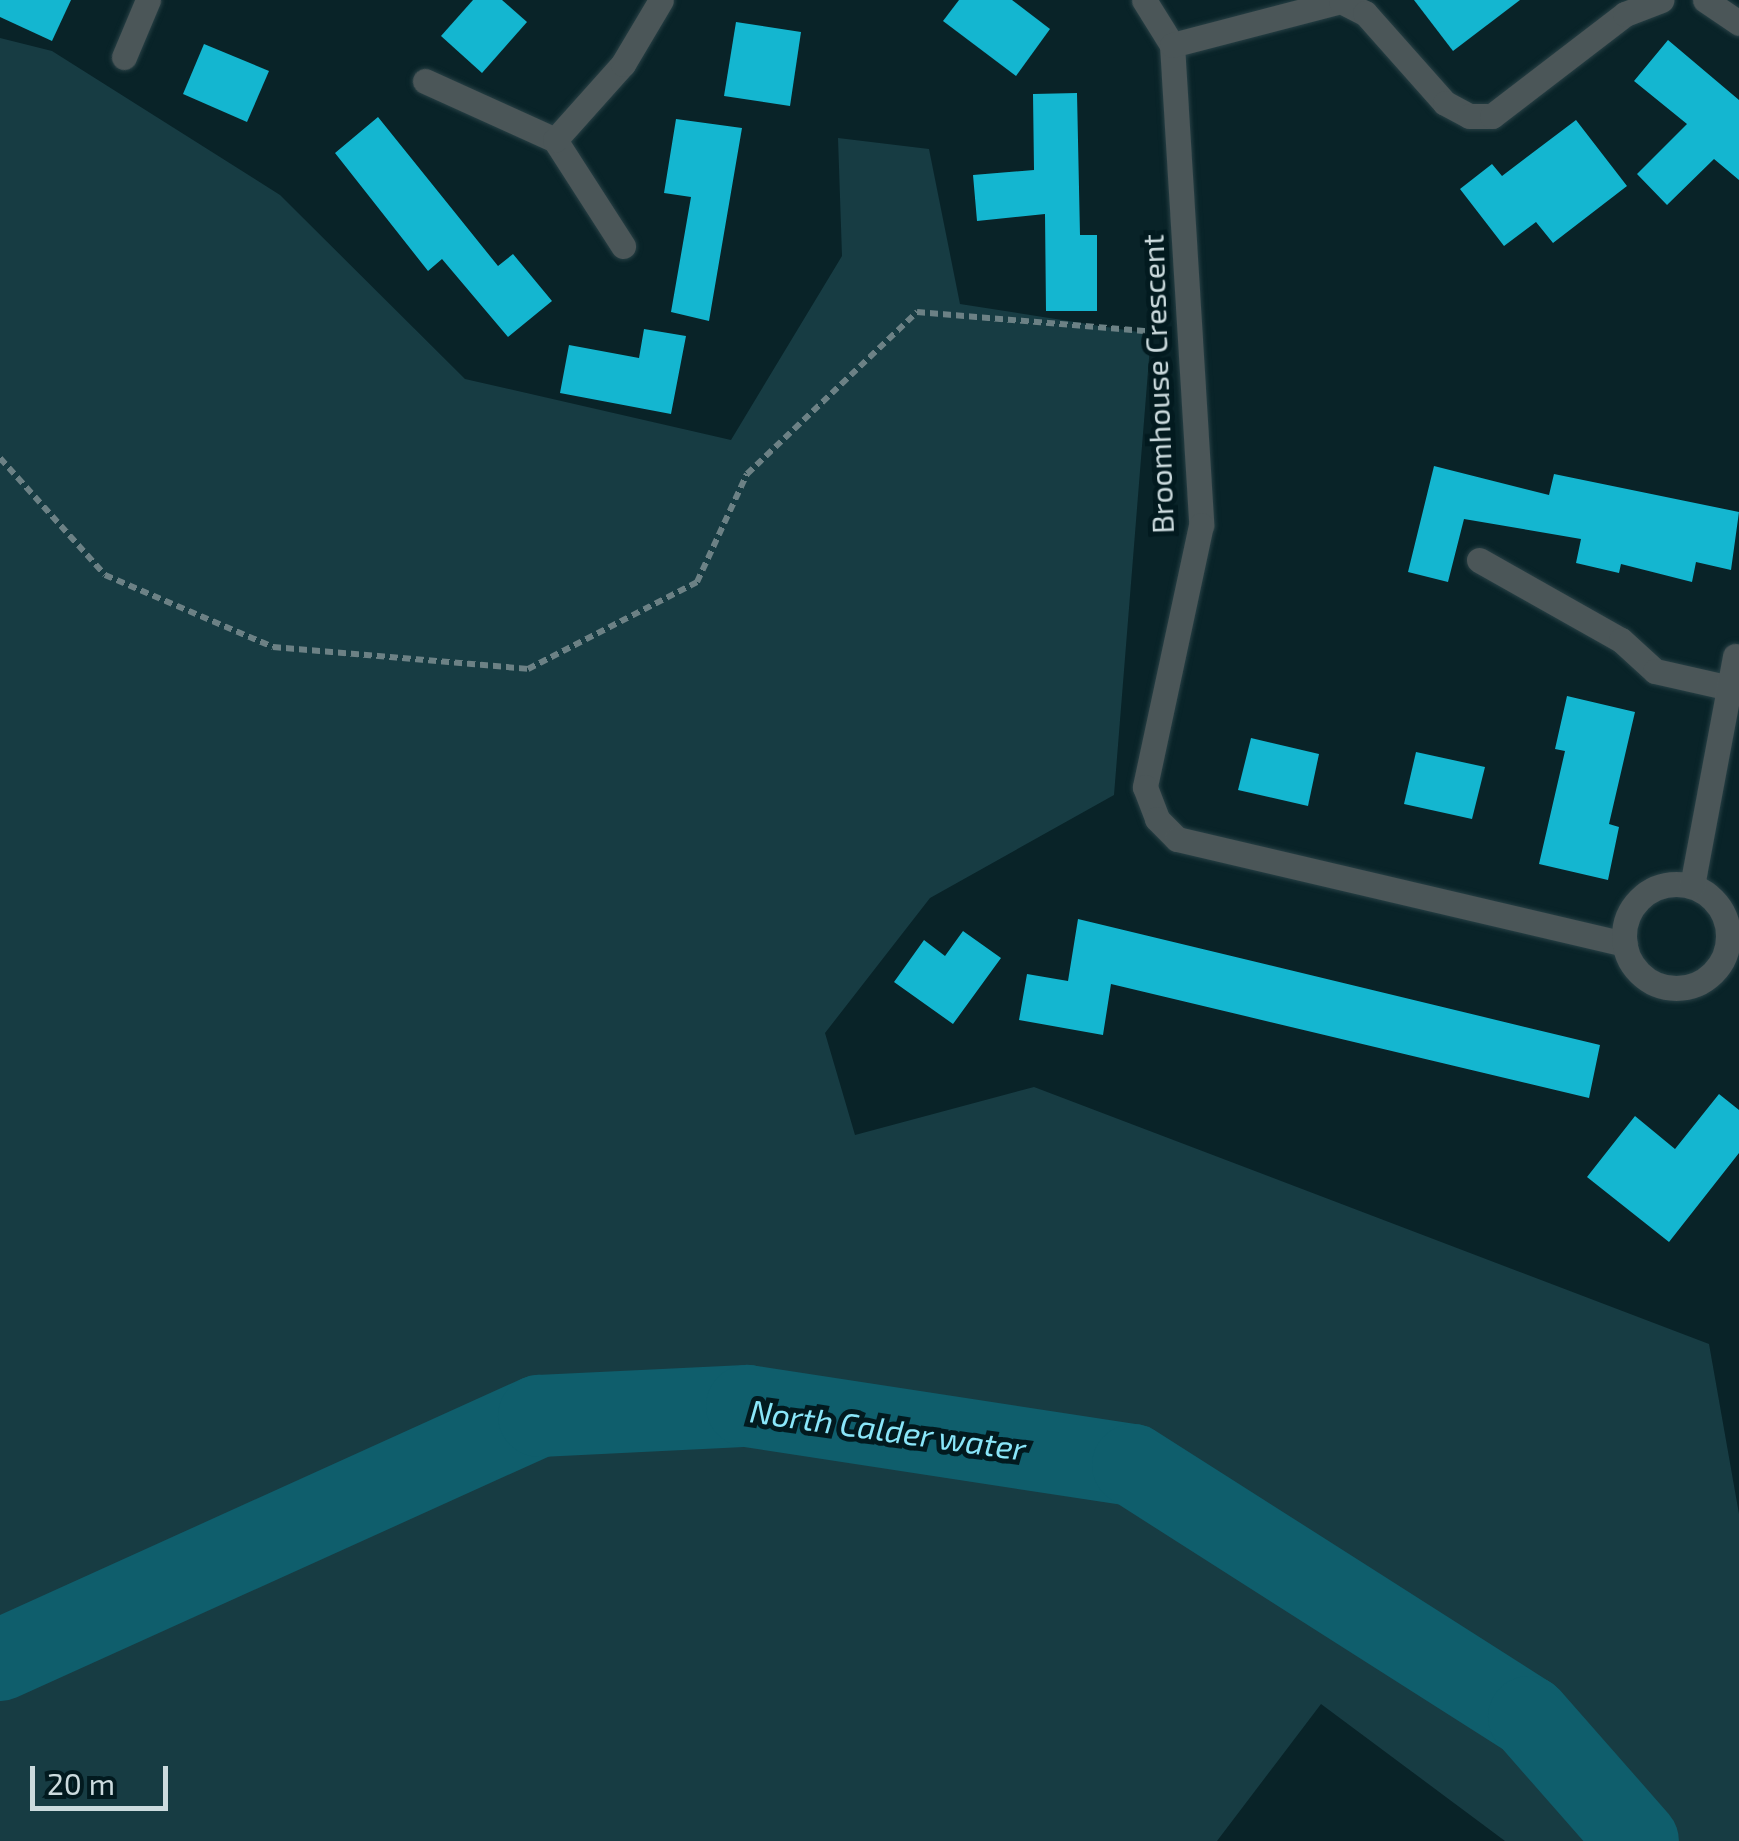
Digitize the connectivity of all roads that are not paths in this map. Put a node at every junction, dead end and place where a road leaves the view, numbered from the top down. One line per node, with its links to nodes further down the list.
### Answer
1 (148, 0): 8 (street)
2 (662, 0): 10 (street)
3 (1144, 0): 7 (street, Broomhouse Crescent)
4 (1661, 0): 7 (street)
5 (1705, 0): 6 (street)
6 (1739, 23)
7 (1172, 45): 17 (street, Broomhouse Crescent)
8 (124, 57)
9 (426, 81): 10 (street)
10 (555, 140): 11 (street)
11 (624, 246)
12 (1479, 560): 14 (street)
13 (1735, 656): 14 (street)
14 (1730, 688): 15 (street)
15 (1729, 754): 16 (street)
16 (1692, 886): 17 (street); 17 (street)
17 (1625, 944)

